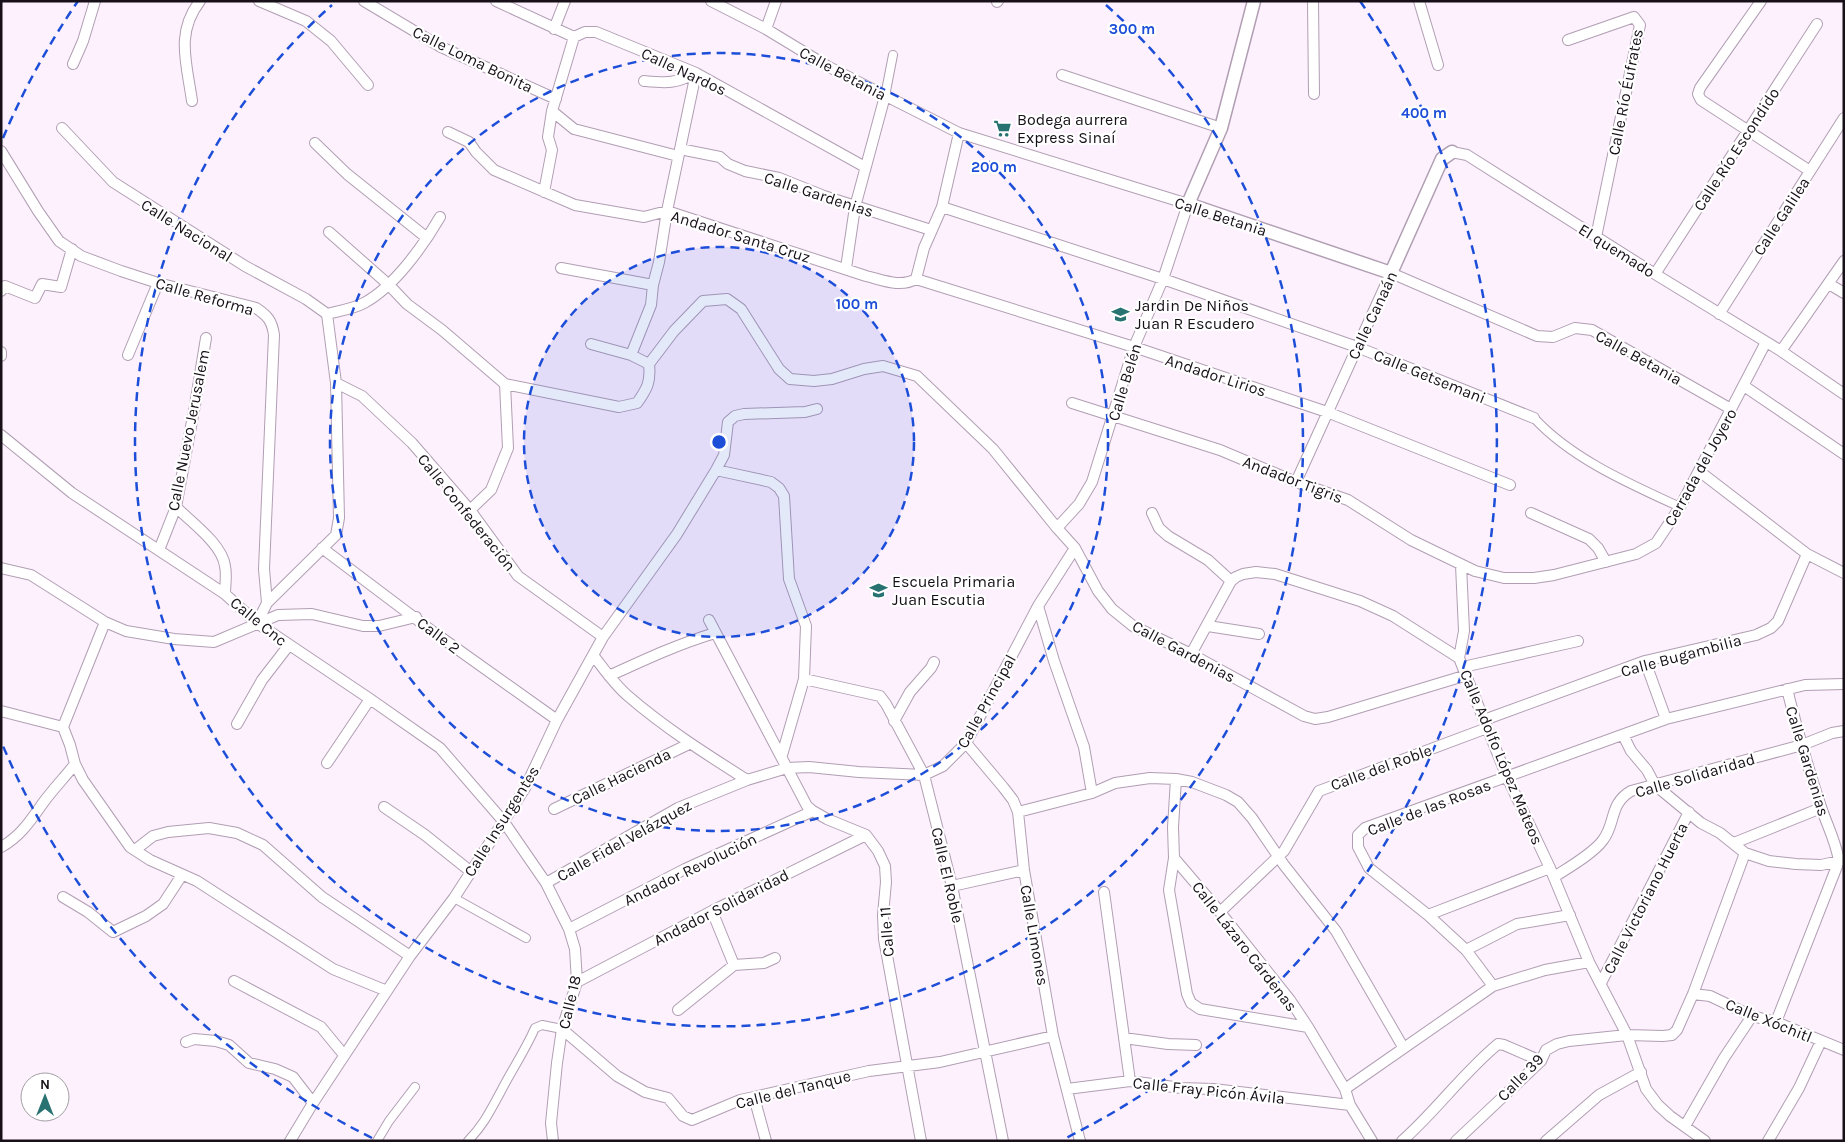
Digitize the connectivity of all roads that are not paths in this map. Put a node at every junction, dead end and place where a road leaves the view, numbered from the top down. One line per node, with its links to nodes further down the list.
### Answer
1 (95, 1): 19 (street)
2 (200, 1): 28 (street)
3 (260, 1): 24 (street)
4 (364, 1): 27 (street, Calle Loma Bonita)
5 (496, 1): 14 (street)
6 (565, 1): 14 (street)
7 (711, 1): 15 (street, Calle Betania)
8 (776, 1): 15 (street)
9 (1254, 1): 32 (street, Calle Belén)
10 (1312, 1): 25 (street)
11 (1419, 1): 20 (street)
12 (1761, 1): 33 (street)
13 (1817, 24): 33 (street, Calle Río Escondido)
14 (554, 29): 16 (street)
15 (766, 29): 26 (street, Calle Betania)
16 (574, 37): 21 (street, Calle Nardos); 27 (street)
17 (1568, 40): 50 (street, Calle Río Éufrates)
18 (893, 55): 26 (street)
19 (73, 64)
20 (1438, 65)
21 (696, 73): 23 (street); 38 (street); 40 (street, Calle Nardos)
22 (1062, 75): 32 (street)
23 (644, 81)
24 (368, 85)
25 (1314, 94)
26 (885, 96): 35 (street, Calle Betania); 40 (street)
27 (556, 99): 29 (street)
28 (192, 101)
29 (552, 111): 38 (street, Calle Gardenias); 42 (street)
30 (1844, 118): 41 (street, Calle Galilea)
31 (62, 128): 66 (street, Calle Nacional)
32 (1221, 128): 43 (street, Calle Belén)
33 (1748, 131): 41 (street); 57 (street, Calle Río Escondido)
34 (448, 132): 42 (street, Andador Santa Cruz)
35 (959, 133): 43 (street, Calle Betania); 45 (street)
36 (315, 143): 51 (street)
37 (1, 151): 52 (street, Calle Reforma)
38 (679, 152): 44 (street, Calle Gardenias); 46 (street)
39 (1452, 152): 50 (street, El quemado); 56 (street, Calle Canaán)
40 (865, 168): 44 (street)
41 (1810, 171): 67 (street, Calle Galilea)
42 (544, 192): 46 (street, Andador Santa Cruz)
43 (1188, 204): 56 (street, Calle Betania); 58 (street, Calle Belén)
44 (856, 207): 48 (street, Calle Gardenias); 55 (street)
45 (942, 207): 48 (street); 58 (street)
46 (667, 211): 55 (street, Andador Santa Cruz); 63 (street)
47 (440, 217): 51 (street)
48 (931, 230): 59 (street)
49 (329, 232): 62 (street)
50 (1596, 237): 57 (street, El quemado)
51 (427, 238): 62 (street)
52 (72, 250): 60 (street, Calle Reforma); 64 (street)
53 (1844, 262): 61 (street)
54 (561, 268): 63 (street)
55 (846, 268): 59 (street, Andador Santa Cruz)
56 (1391, 273): 72 (street, Calle Canaán); 85 (street, Calle Betania)
57 (1655, 274): 67 (street, El quemado)
58 (1163, 279): 71 (street, Calle Belén); 72 (street, Calle Getsemani)
59 (912, 282): 71 (street, Andador Lirios)
60 (158, 283): 75 (street); 111 (street, Calle Reforma)
61 (1829, 284): 65 (street); 73 (street)
62 (388, 285): 66 (street); 80 (street)
63 (653, 285): 76 (street)
64 (1, 291)
65 (1844, 294)
66 (326, 314): 79 (street)
67 (1719, 314): 69 (street, El quemado)
68 (206, 338): 95 (street, Calle Nuevo Jerusalem)
69 (1766, 342): 73 (street, El quemado); 81 (street, Cerrada del Joyero)
70 (591, 344): 76 (street)
71 (1134, 348): 86 (street, Andador Lirios); 87 (street, Calle Belén)
72 (1357, 348): 86 (street, Calle Canaán); 88 (street, Calle Getsemani)
73 (1780, 351): 82 (street, El quemado)
74 (1, 352): 77 (street)
75 (128, 355)
76 (631, 355): 78 (street)
77 (1, 356)
78 (649, 364): 80 (street); 100 (street, Calle Gardenias)
79 (336, 383): 97 (street, Calle Confederación); 101 (street)
80 (505, 384): 97 (street)
81 (1744, 386): 85 (street, Cerrada del Joyero); 90 (street)
82 (1844, 394)
83 (1072, 403): 87 (street, Andador Tigris)
84 (816, 409): 91 (street, Calle Insurgentes)
85 (1731, 409): 92 (street, Cerrada del Joyero)
86 (1327, 412): 93 (street, Calle Canaán); 94 (street, Andador Lirios)
87 (1114, 417): 93 (street, Andador Tigris); 100 (street, Calle Belén)
88 (1534, 418): 96 (street, Calle Getsemani)
89 (1, 435): 103 (street, Calle Cnc)
90 (1844, 454)
91 (716, 470): 120 (street, Calle Insurgentes); 129 (street)
92 (1699, 471): 96 (street, Cerrada del Joyero); 104 (street)
93 (1296, 482): 106 (street, Andador Tigris)
94 (1510, 485)
95 (176, 507): 103 (street, Calle Nuevo Jerusalem); 110 (street)
96 (1680, 507): 105 (street, Cerrada del Joyero)
97 (470, 510): 120 (street, Calle Confederación)
98 (1152, 513): 109 (street)
99 (1530, 513): 105 (street)
100 (1056, 528): 102 (street, Calle Gardenias)
101 (322, 548): 111 (street); 113 (street, Calle 2)
102 (1075, 548): 112 (street, Calle Principal); 123 (street, Calle Gardenias)
103 (159, 550): 110 (street, Calle Cnc)
104 (1807, 554): 108 (street); 125 (street, Calle Bugambilia)
105 (1606, 562): 106 (street, Cerrada del Joyero)
106 (1461, 565): 127 (street)
107 (1, 568): 115 (street)
108 (1844, 573)
109 (1232, 581): 117 (street); 127 (street, Calle Adolfo López Mateos)
110 (225, 594): 116 (street, Calle Cnc)
111 (267, 603): 116 (street)
112 (1038, 606): 142 (street, Calle Principal); 154 (street)
113 (416, 617): 116 (street); 135 (street, Calle 2)
114 (708, 620): 118 (street)
115 (105, 622): 116 (street); 139 (street)
116 (257, 624): 122 (street, Calle Cnc)
117 (1208, 626): 119 (street); 123 (street)
118 (715, 633): 128 (street); 145 (street)
119 (1259, 634)
120 (603, 638): 124 (street, Calle Insurgentes)
121 (1578, 641): 127 (street, Calle Gardenias)
122 (289, 645): 132 (street, Calle Cnc); 137 (street)
123 (1191, 654): 127 (street, Calle Gardenias)
124 (593, 655): 128 (street); 135 (street, Calle Insurgentes)
125 (1644, 661): 134 (street); 138 (street, Calle Bugambilia)
126 (934, 662): 136 (street)
127 (1463, 666): 138 (street, Calle Adolfo López Mateos)
128 (610, 676): 143 (street)
129 (804, 679): 136 (street, Calle El Roble); 145 (street)
130 (1844, 684): 131 (street, Calle de las Rosas)
131 (1787, 689): 134 (street, Calle de las Rosas); 144 (street, Calle Gardenias)
132 (370, 699): 146 (street); 161 (street, Calle Cnc)
133 (1, 711): 139 (street)
134 (1666, 719): 141 (street, Calle de las Rosas)
135 (557, 720): 161 (street, Calle Insurgentes)
136 (894, 721): 149 (street, Calle El Roble)
137 (237, 724)
138 (1486, 724): 150 (street, Calle Adolfo López Mateos); 167 (street, Calle del Roble)
139 (63, 727): 147 (street)
140 (1844, 732): 144 (street, Calle Solidaridad)
141 (1623, 735): 150 (street, Calle de las Rosas); 153 (street)
142 (966, 743): 149 (street, Calle Principal); 159 (street, Calle Limones)
143 (689, 744): 152 (street); 157 (street, Calle Hacienda)
144 (1802, 745): 153 (street, Calle Solidaridad); 156 (street, Calle Gardenias)
145 (782, 756): 148 (street)
146 (327, 763)
147 (75, 764): 164 (street); 165 (street)
148 (787, 768): 149 (street); 152 (street, Calle Fidel Velázquez); 158 (street)
149 (924, 776): 175 (street, Calle El Roble)
150 (1507, 777): 172 (street, Calle Adolfo López Mateos); 181 (street, Calle de las Rosas)
151 (1176, 779): 154 (street); 167 (street); 168 (street)
152 (747, 780): 174 (street, Calle Fidel Velázquez)
153 (1655, 784): 160 (street); 172 (street, Calle Solidaridad)
154 (1092, 793): 159 (street)
155 (384, 807): 171 (street)
156 (1821, 808): 163 (street); 169 (street, Calle Gardenias)
157 (554, 809)
158 (813, 811): 162 (street); 183 (street, Andador Revolución)
159 (1018, 812): 170 (street, Calle Limones)
160 (1689, 812): 163 (street); 192 (street, Calle Victoriano Huerta)
161 (504, 822): 171 (street, Calle Insurgentes); 174 (street, Calle 18)
162 (866, 835): 179 (street, Andador Solidaridad); 212 (street, Calle 11)
163 (1734, 843): 166 (street)
164 (1, 847)
165 (135, 850): 173 (street); 186 (street)
166 (1746, 853): 169 (street); 195 (street)
167 (1278, 855): 180 (street, Calle del Roble); 207 (street)
168 (1174, 858): 180 (street, Calle Lázaro Cárdenas); 199 (street)
169 (1841, 860): 198 (street)
170 (1024, 870): 175 (street); 202 (street, Calle Limones)
171 (470, 871): 178 (street, Calle Insurgentes)
172 (1552, 873): 181 (street, Calle Solidaridad); 182 (street, Calle Adolfo López Mateos)
173 (182, 875): 177 (street); 194 (street)
174 (546, 883): 183 (street, Calle 18)
175 (952, 886): 209 (street, Calle El Roble)
176 (1104, 892): 203 (street)
177 (63, 897)
178 (454, 898): 184 (street); 186 (street, Calle Insurgentes)
179 (712, 911): 189 (street); 191 (street, Andador Solidaridad)
180 (1220, 912): 199 (street, Calle Lázaro Cárdenas)
181 (1428, 915): 185 (street, Calle de las Rosas)
182 (1570, 915): 185 (street); 188 (street, Calle Adolfo López Mateos)
183 (569, 929): 191 (street, Calle 18)
184 (526, 938)
185 (1466, 950): 193 (street, Calle de las Rosas)
186 (410, 956): 194 (street, Calle Insurgentes)
187 (776, 958): 189 (street)
188 (1589, 962): 192 (street, Calle Adolfo López Mateos); 193 (street)
189 (734, 965): 196 (street)
190 (234, 981): 210 (street)
191 (577, 982): 200 (street, Calle 18)
192 (1601, 983): 201 (street, Calle Adolfo López Mateos)
193 (1493, 986): 207 (street)
194 (387, 991): 210 (street, Calle Insurgentes)
195 (1693, 994): 197 (street, Calle Xóchitl); 201 (street, Calle 39)
196 (678, 1010)
197 (1752, 1016): 198 (street, Calle Xóchitl); 221 (street)
198 (1776, 1022): 204 (street, Calle Xóchitl)
199 (1308, 1027): 216 (street, Calle Lázaro Cárdenas)
200 (562, 1029): 218 (street, Calle del Tanque); 224 (street); 225 (street, Calle 18)
201 (1627, 1035): 211 (street, Calle 39); 213 (street, Calle Adolfo López Mateos)
202 (1053, 1036): 209 (street, Calle del Tanque); 217 (street, Calle Limones)
203 (1124, 1038): 206 (street); 214 (street)
204 (1821, 1041): 208 (street, Calle Xóchitl); 235 (street)
205 (186, 1042): 219 (street)
206 (1196, 1045)
207 (1404, 1047): 216 (street)
208 (1844, 1050)
209 (986, 1051): 212 (street, Calle del Tanque); 228 (street, Calle El Roble)
210 (344, 1055): 219 (street, Calle Insurgentes)
211 (1540, 1061): 231 (street); 232 (street, Calle 39)
212 (907, 1065): 218 (street, Calle del Tanque); 227 (street, Calle 11)
213 (1641, 1072): 221 (street, Calle Adolfo López Mateos); 233 (street)
214 (1130, 1081): 217 (street, Calle Fray Picón Ávila); 220 (street, Calle Fray Picón Ávila)
215 (416, 1088): 223 (street)
216 (1345, 1088): 220 (street, Calle Lázaro Cárdenas)
217 (1067, 1089): 229 (street, Calle Limones)
218 (754, 1097): 226 (street)
219 (313, 1103): 222 (street, Calle Insurgentes)
220 (1350, 1105): 230 (street, Calle Lázaro Cárdenas)
221 (1685, 1126): 234 (street, Calle Adolfo López Mateos)
222 (290, 1141)
223 (377, 1141)
224 (468, 1141)
225 (553, 1141)
226 (766, 1141)
227 (921, 1141)
228 (1003, 1141)
229 (1080, 1141)
230 (1372, 1141)
231 (1402, 1141)
232 (1456, 1141)
233 (1546, 1141)
234 (1705, 1141)
235 (1768, 1141)

